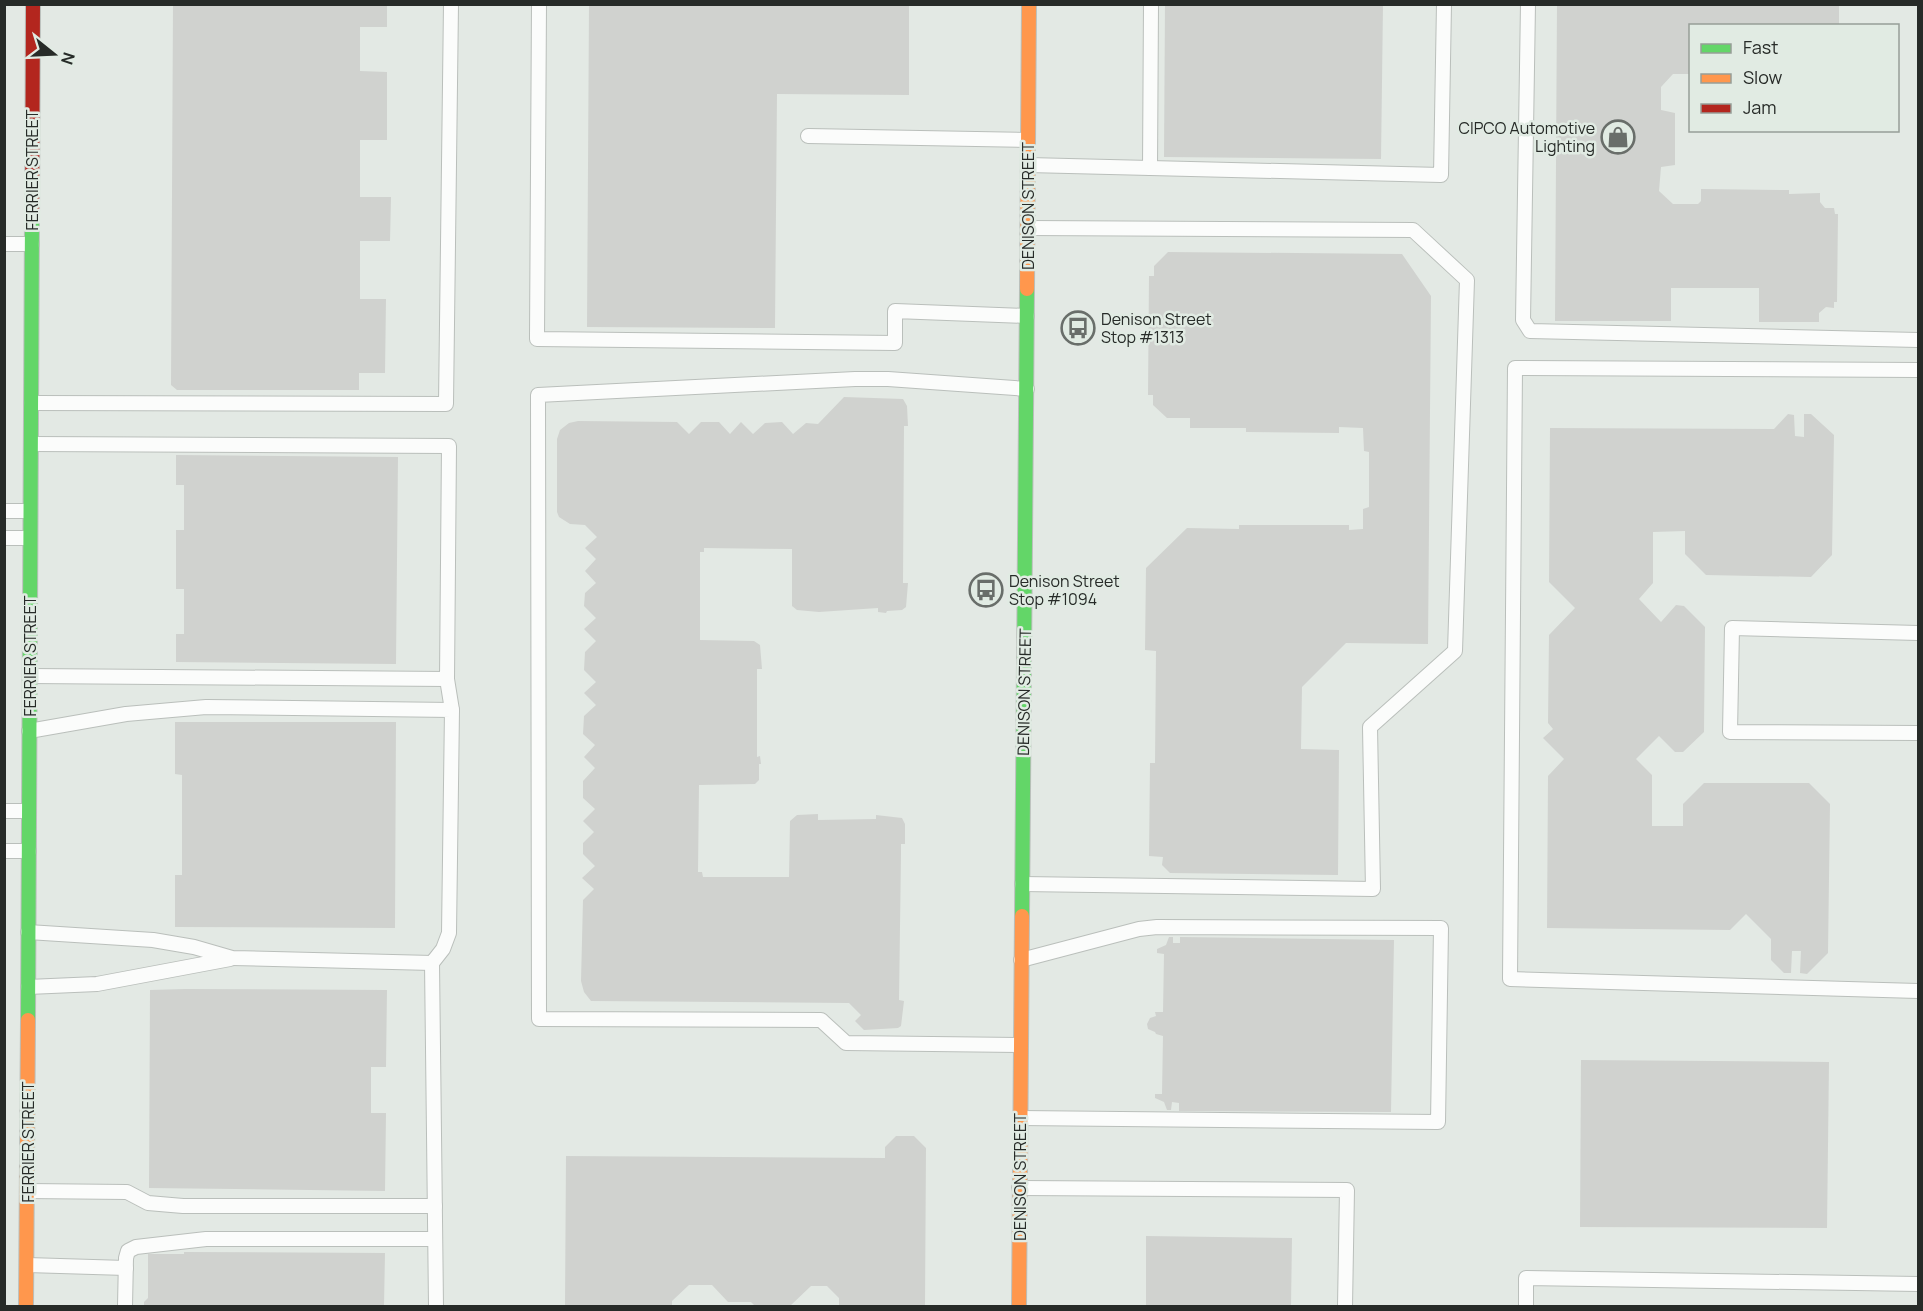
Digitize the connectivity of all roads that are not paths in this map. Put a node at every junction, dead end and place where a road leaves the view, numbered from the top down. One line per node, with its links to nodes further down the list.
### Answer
1 (33, 4): 14 (street, FERRIER STREET)
2 (451, 4): 19 (lane)
3 (539, 4): 15 (lane)
4 (1029, 4): 9 (street, DENISON STREET)
5 (1151, 4): 11 (lane)
6 (1444, 4): 11 (lane)
7 (1528, 4): 16 (lane)
8 (808, 136): 9 (lane)
9 (1028, 140): 10 (street, DENISON STREET)
10 (1028, 165): 11 (lane); 12 (street, DENISON STREET)
11 (1150, 168)
12 (1028, 228): 15 (street, DENISON STREET); 35 (lane)
13 (4, 244): 14 (lane)
14 (32, 244): 19 (street, FERRIER STREET)
15 (1027, 316): 18 (street, DENISON STREET)
16 (1918, 340)
17 (1918, 370): 41 (lane)
18 (1027, 389): 35 (street, DENISON STREET); 42 (lane)
19 (31, 403): 20 (street, FERRIER STREET)
20 (31, 444): 22 (street, FERRIER STREET); 27 (lane)
21 (4, 511): 22 (lane)
22 (30, 511): 24 (street, FERRIER STREET)
23 (4, 538): 24 (lane)
24 (30, 538): 26 (street, FERRIER STREET)
25 (1918, 633): 30 (lane)
26 (30, 676): 27 (lane); 29 (street, FERRIER STREET)
27 (447, 679): 28 (lane)
28 (452, 710): 29 (lane); 39 (lane)
29 (30, 731): 32 (street, FERRIER STREET)
30 (1918, 733)
31 (4, 811): 32 (lane)
32 (29, 811): 34 (street, FERRIER STREET)
33 (4, 851): 34 (lane)
34 (29, 851): 36 (street, FERRIER STREET)
35 (1022, 884): 38 (street, DENISON STREET)
36 (28, 932): 37 (lane); 40 (street, FERRIER STREET)
37 (232, 958): 39 (lane); 40 (lane)
38 (1021, 960): 42 (street, DENISON STREET); 43 (lane)
39 (432, 963): 46 (lane)
40 (28, 987): 44 (street, FERRIER STREET)
41 (1918, 991)
42 (1021, 1045): 43 (street, DENISON STREET)
43 (1020, 1118): 45 (street, DENISON STREET)
44 (24, 1183): 46 (lane); 48 (street, FERRIER STREET)
45 (1019, 1188): 54 (street, DENISON STREET); 55 (lane)
46 (435, 1206): 47 (lane)
47 (435, 1239): 49 (lane); 53 (lane)
48 (27, 1265): 49 (lane); 51 (street, FERRIER STREET)
49 (126, 1268): 52 (lane)
50 (1918, 1284): 56 (lane)
51 (26, 1306)
52 (125, 1306)
53 (436, 1306)
54 (1019, 1306)
55 (1345, 1306)
56 (1526, 1306)

